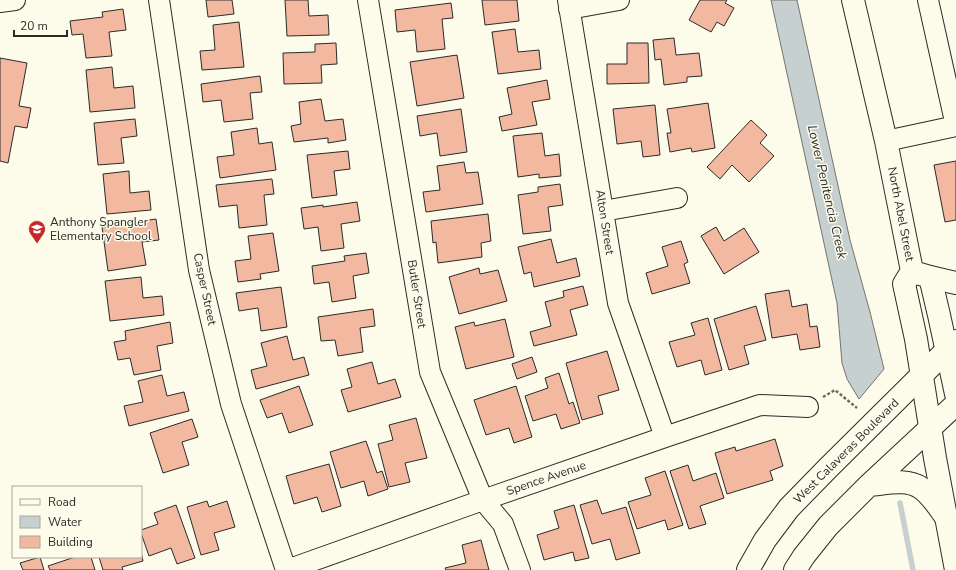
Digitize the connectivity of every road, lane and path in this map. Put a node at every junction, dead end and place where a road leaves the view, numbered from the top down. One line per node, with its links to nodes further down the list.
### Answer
1 (15, 0): 7 (street)
2 (159, 0): 25 (street, Casper Street)
3 (368, 0): 23 (street, Butler Street)
4 (619, 0): 8 (street)
5 (853, 0): 9 (main road, North Abel Street)
6 (928, 0): 9 (street)
7 (0, 2)
8 (569, 5): 11 (street, Alton Street)
9 (886, 141): 12 (main road, North Abel Street)
10 (677, 198): 11 (street)
11 (603, 212): 21 (street, Alton Street)
12 (921, 274): 13 (main road); 14 (main road); 15 (main road, North Abel Street)
13 (956, 283)
14 (951, 346): 15 (main road, West Calaveras Boulevard); 16 (main road)
15 (921, 375): 20 (main road, North Abel Street); 27 (main road, West Calaveras Boulevard)
16 (956, 394)
17 (956, 404): 20 (main road)
18 (808, 407): 19 (path); 21 (street, Spence Avenue)
19 (857, 408)
20 (930, 428): 22 (main road); 24 (main road, North Abel Street)
21 (665, 437): 23 (street, Spence Avenue)
22 (869, 485): 24 (main road); 28 (main road)
23 (483, 500): 25 (street, Spence Avenue); 26 (street, Butler Street)
24 (945, 516): 29 (main road, North Abel Street)
25 (286, 570)
26 (520, 570)
27 (748, 570)
28 (795, 570)
29 (956, 570)

